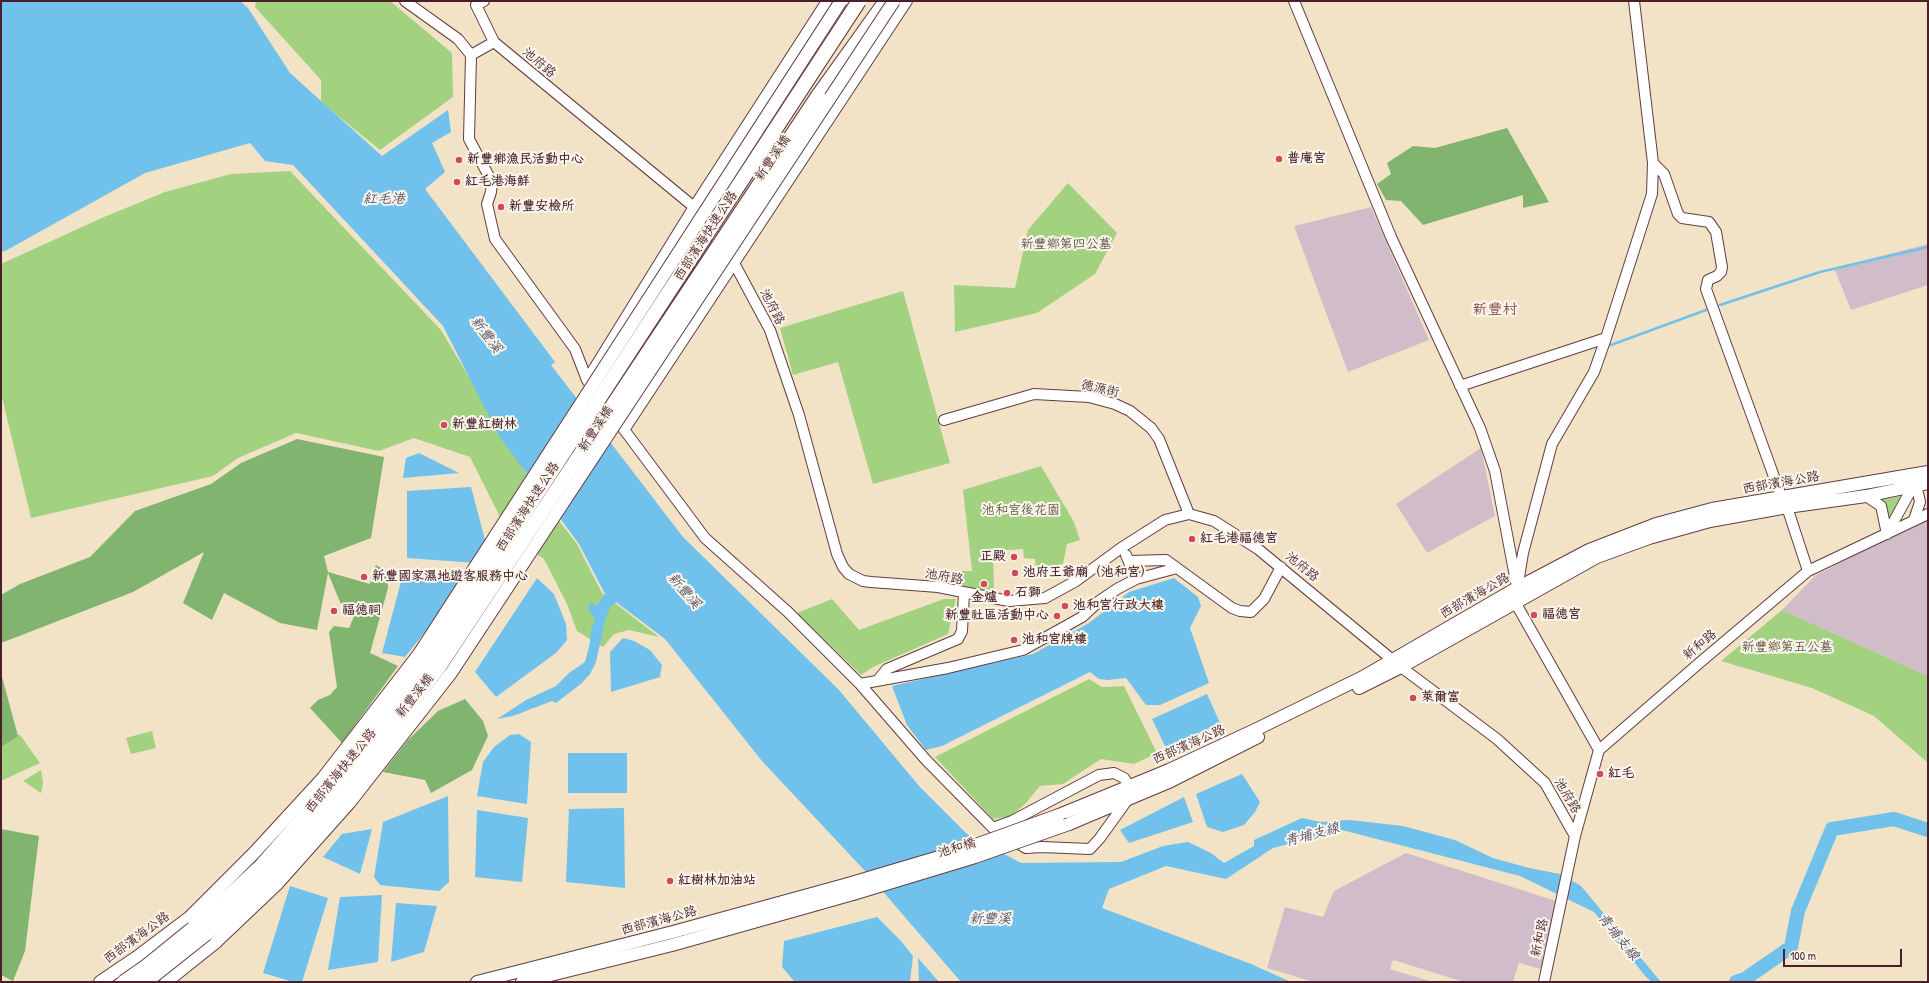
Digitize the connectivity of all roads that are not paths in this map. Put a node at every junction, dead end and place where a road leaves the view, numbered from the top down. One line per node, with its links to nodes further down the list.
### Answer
1 (405, 1): 13 (street)
2 (484, 1): 12 (street)
3 (827, 1): 16 (street)
4 (842, 1): 56 (main road, 新豐溪橋, bridge)
5 (859, 1): 58 (highway, 西部濱海快速公路, bridge)
6 (878, 1): 14 (highway, 西部濱海快速公路)
7 (886, 1): 14 (highway)
8 (894, 1): 60 (main road, 新豐溪橋, bridge)
9 (908, 1): 17 (street)
10 (1294, 1): 21 (street)
11 (1634, 1): 15 (street)
12 (494, 42): 13 (street); 16 (street, 池府路)
13 (471, 55): 20 (street)
14 (818, 96): 59 (highway, 西部濱海快速公路, bridge)
15 (1653, 163): 18 (street); 27 (street)
16 (694, 207): 17 (street, 池府路); 19 (street)
17 (734, 263): 22 (street); 41 (street, 池府路)
18 (1606, 338): 21 (street); 40 (street)
19 (604, 355): 20 (street); 22 (street)
20 (587, 380): 24 (street)
21 (1460, 386): 40 (street)
22 (653, 388): 24 (street)
23 (944, 420): 30 (street, 德源街)
24 (624, 430): 45 (street)
25 (1928, 476): 26 (main road, 西部濱海公路)
26 (1910, 482): 27 (main road, 西部濱海公路); 28 (main road, 西部濱海公路); 32 (street); 33 (street)
27 (1781, 496): 29 (street); 40 (main road, 西部濱海公路)
28 (1866, 496): 29 (main road, 西部濱海公路); 33 (street)
29 (1787, 507): 38 (street); 42 (main road, 西部濱海公路)
30 (1189, 514): 34 (street, 池府路); 36 (street, 池府路)
31 (1928, 514): 32 (street, 新和路)
32 (1914, 520): 33 (street, 新和路)
33 (1887, 534): 38 (street, 新和路)
34 (1121, 548): 35 (street); 41 (street, 池府路)
35 (1129, 561): 37 (street); 39 (street)
36 (1281, 567): 37 (street); 43 (street, 池府路)
37 (1177, 568): 39 (street)
38 (1808, 571): 46 (street, 新和路)
39 (1136, 579): 44 (street)
40 (1517, 588): 42 (street); 43 (main road, 西部濱海公路)
41 (964, 593): 44 (street)
42 (1515, 602): 43 (main road, 西部濱海公路); 46 (street)
43 (1397, 663): 47 (main road, 西部濱海公路); 48 (main road, 西部濱海公路); 53 (street, 池府路)
44 (878, 680): 45 (street)
45 (860, 684): 52 (street)
46 (1599, 750): 53 (street)
47 (1129, 786): 49 (main road, 西部濱海公路); 50 (street)
48 (1128, 798): 51 (main road, 西部濱海公路); 54 (street)
49 (1059, 815): 55 (main road, 池和橋, bridge)
50 (1012, 821): 52 (street); 54 (street)
51 (1069, 824): 55 (main road, 池和橋, bridge)
52 (993, 828): 54 (street)
53 (1575, 836): 63 (street, 新和路)
54 (1014, 841)
55 (850, 889): 61 (main road, 西部濱海公路); 62 (main road, 西部濱海公路)
56 (190, 917): 57 (main road, 西部濱海公路)
57 (100, 982)
58 (124, 982)
59 (145, 982)
60 (166, 982)
61 (476, 982)
62 (522, 982)
63 (1544, 982)

